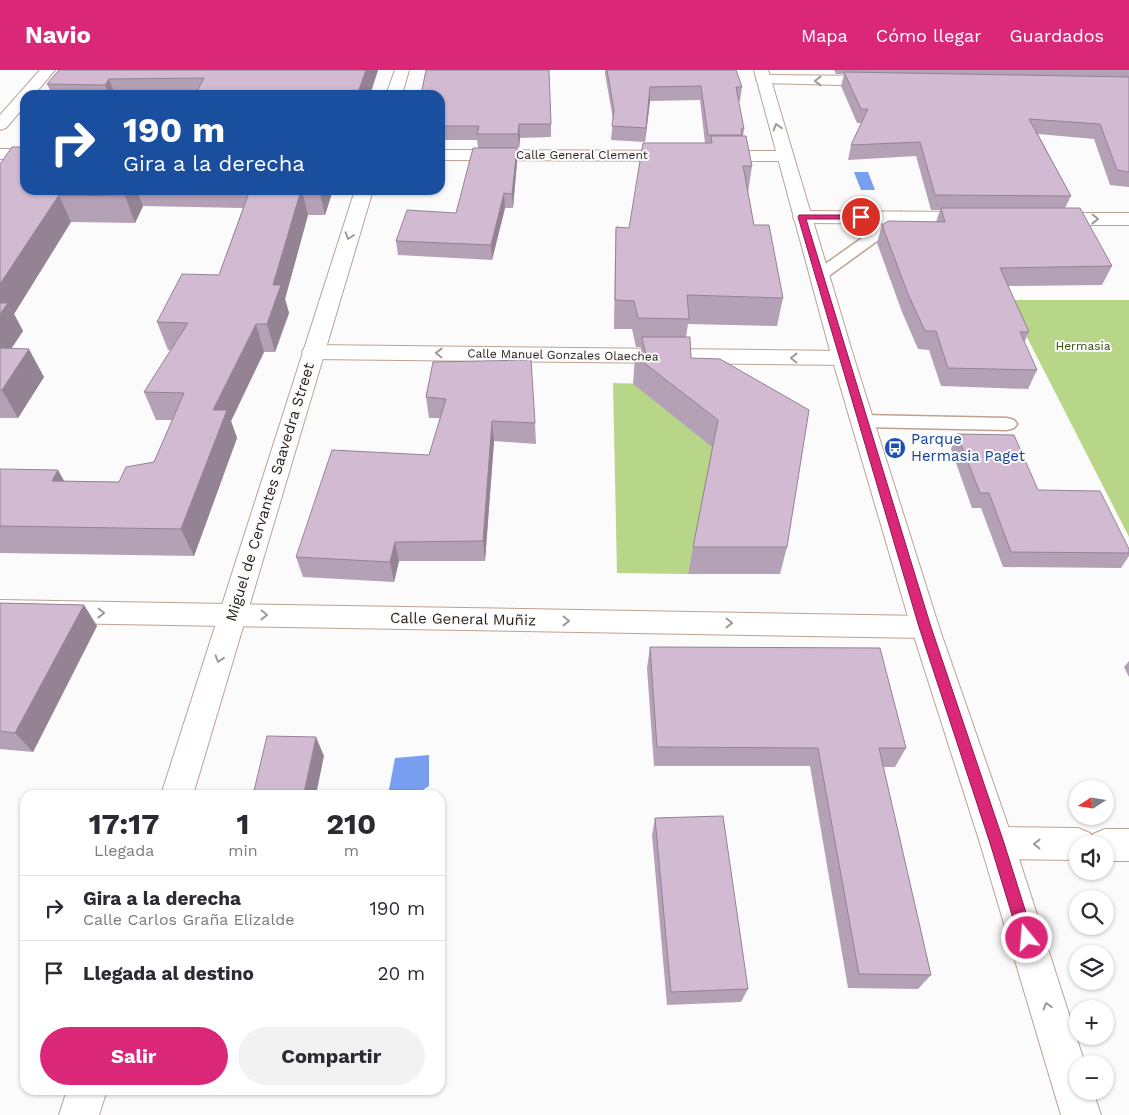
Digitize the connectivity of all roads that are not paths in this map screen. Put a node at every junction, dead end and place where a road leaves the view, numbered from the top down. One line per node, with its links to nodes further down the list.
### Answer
1 (48, 70): 5 (street)
2 (402, 70): 6 (street)
3 (762, 75): 4 (street, one-way to 3); 12 (street, one-way to 3)
4 (893, 81)
5 (31, 90)
6 (396, 90)
7 (20, 103): 8 (street)
8 (0, 125)
9 (0, 154): 10 (street)
10 (20, 154)
11 (445, 155): 12 (street, Calle General Clement)
12 (785, 156): 14 (street)
13 (362, 195): 20 (street, Miguel de Cervantes Saavedra Street, one-way to 20)
14 (802, 217): 15 (street); 19 (street)
15 (901, 217): 16 (street); 19 (lane)
16 (990, 218)
17 (1030, 218): 18 (street, one-way to 18)
18 (1129, 219)
19 (820, 276): 21 (street)
20 (312, 352): 21 (street, Calle Manuel Gonzales Olaechea, one-way to 20); 25 (street, Miguel de Cervantes Saavedra Street)
21 (843, 358): 22 (street)
22 (862, 421): 23 (lane); 26 (street)
23 (1007, 424)
24 (0, 611): 25 (street, Calle General Muñiz, one-way to 25)
25 (232, 615): 26 (street, Calle General Muñiz, one-way to 26); 27 (street, Miguel de Cervantes Saavedra Street, one-way to 27)
26 (925, 627): 28 (street)
27 (179, 790)
28 (997, 843): 29 (street, one-way to 28); 34 (street, one-way to 28)
29 (1069, 844)
30 (1114, 845): 31 (street)
31 (1129, 845)
32 (85, 1095): 33 (street)
33 (79, 1115)
34 (1081, 1115)

